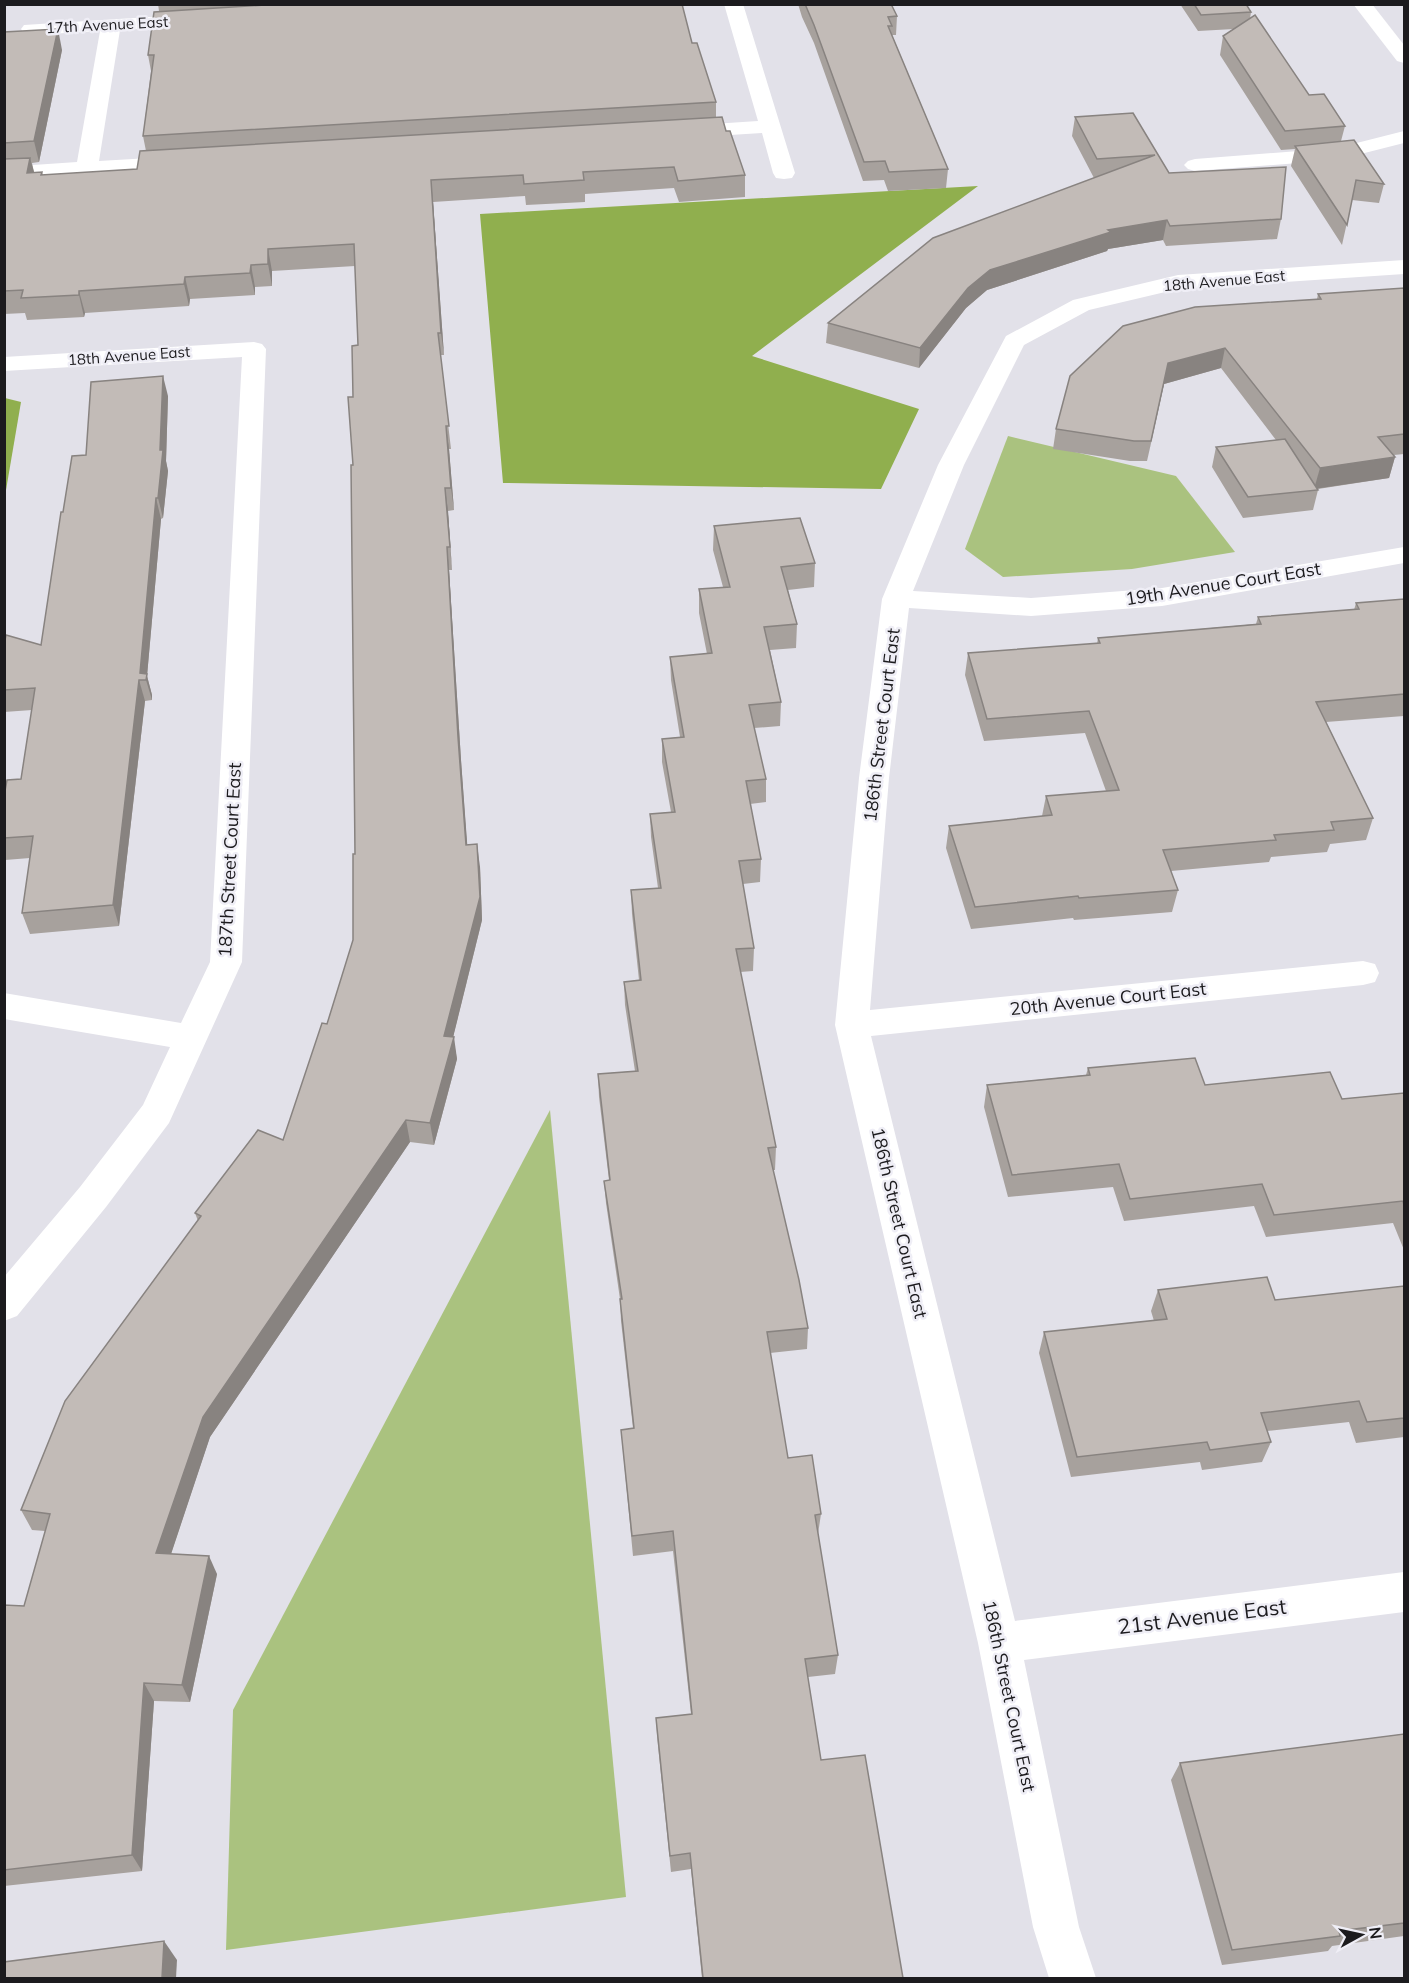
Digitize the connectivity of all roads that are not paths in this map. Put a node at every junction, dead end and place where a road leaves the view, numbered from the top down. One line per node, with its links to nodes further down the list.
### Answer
1 (733, 4): 7 (street)
2 (1362, 4): 6 (street)
3 (216, 19): 4 (street, 17th Avenue East)
4 (111, 24): 5 (street, 17th Avenue East); 12 (street)
5 (31, 29)
6 (1404, 57)
7 (770, 126): 8 (street); 14 (street)
8 (662, 133)
9 (1404, 137): 11 (street)
10 (207, 161): 12 (street)
11 (1195, 165)
12 (87, 168): 13 (street)
13 (4, 173)
14 (784, 173)
15 (1404, 267): 18 (street, 18th Avenue East)
16 (254, 349): 17 (street, 18th Avenue East); 24 (street, 187th Street Court East)
17 (4, 364)
18 (951, 465): 20 (street, 186th Street Court East)
19 (1404, 555): 20 (street, 19th Avenue Court East)
20 (896, 599): 23 (street, 186th Street Court East)
21 (1363, 973): 23 (street, 20th Avenue Court East)
22 (4, 1006): 24 (street)
23 (852, 1025): 27 (street, 186th Street Court East)
24 (192, 1038): 25 (street, 187th Street Court East)
25 (4, 1305)
26 (1404, 1592): 27 (street, 21st Avenue East)
27 (999, 1643): 28 (street, 186th Street Court East)
28 (1072, 1978)

